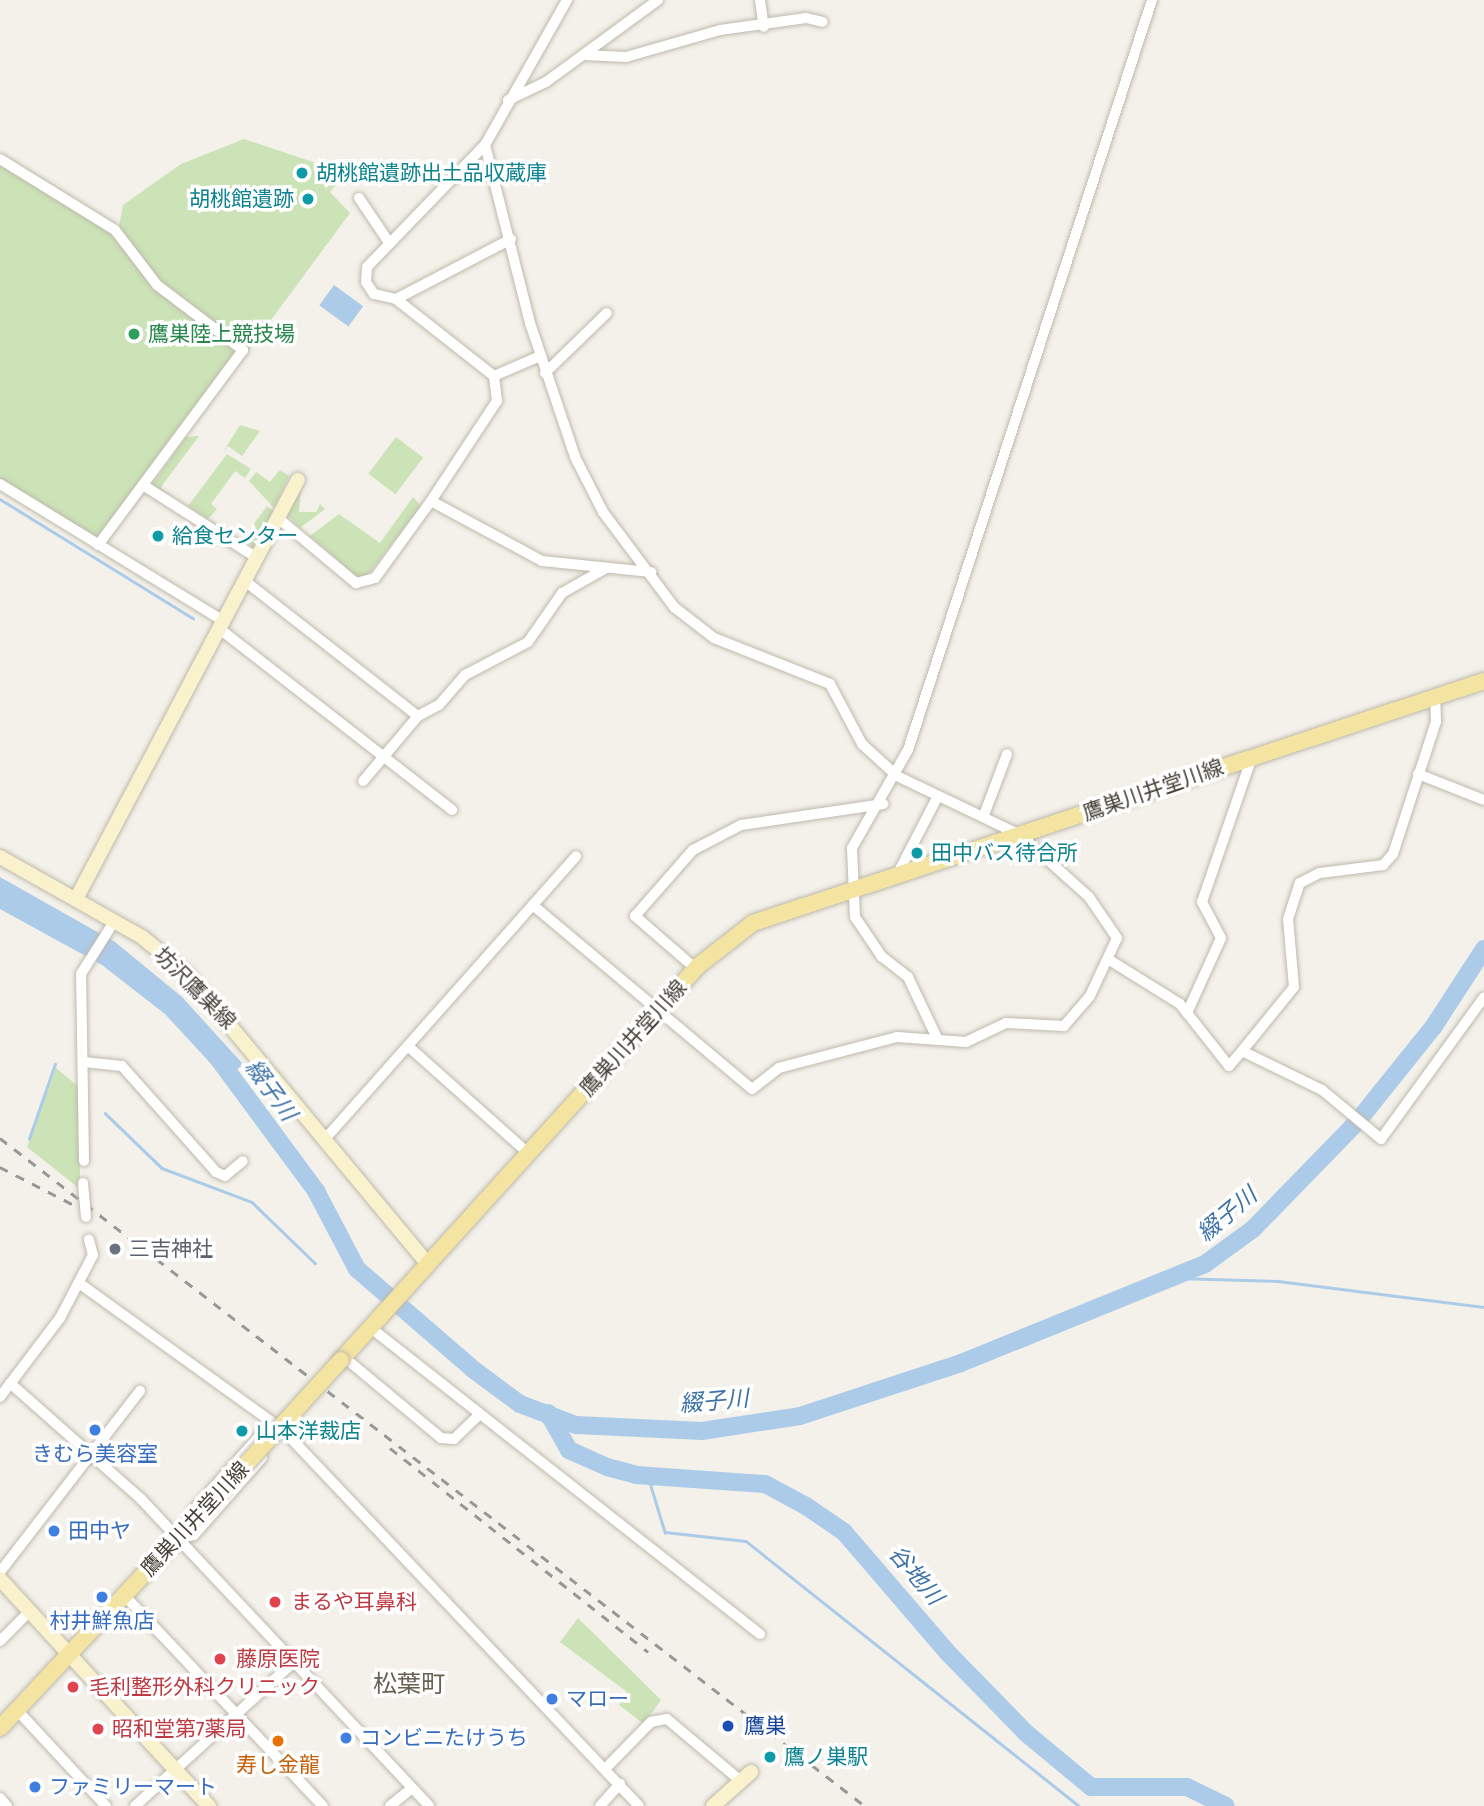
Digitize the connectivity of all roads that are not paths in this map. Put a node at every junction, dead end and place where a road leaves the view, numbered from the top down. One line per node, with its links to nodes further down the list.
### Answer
1 (567, 0): 8 (street)
2 (658, 0): 7 (street)
3 (760, 0): 6 (street)
4 (1152, 0): 37 (street)
5 (823, 22): 6 (street)
6 (764, 27): 7 (street)
7 (584, 55): 8 (street)
8 (508, 100): 9 (street)
9 (485, 145): 12 (street); 13 (street)
10 (0, 159): 21 (street)
11 (359, 198): 13 (street)
12 (512, 239): 14 (street); 16 (street)
13 (390, 244): 14 (street)
14 (396, 299): 18 (street)
15 (607, 313): 17 (street)
16 (540, 356): 17 (street); 18 (street)
17 (545, 373): 27 (street)
18 (494, 376): 22 (street)
19 (298, 480): 23 (main road)
20 (0, 484): 24 (street)
21 (143, 485): 24 (street); 25 (street)
22 (431, 501): 23 (street); 26 (street)
23 (278, 518): 25 (main road)
24 (98, 545): 29 (street)
25 (257, 558): 28 (main road)
26 (606, 568): 27 (street); 32 (street)
27 (650, 572): 37 (street)
28 (245, 581): 29 (main road); 32 (street)
29 (223, 626): 35 (street); 49 (main road)
30 (1484, 681): 31 (main road, 鷹巣川井堂川線)
31 (1435, 696): 34 (main road, 鷹巣川井堂川線); 36 (street)
32 (418, 716): 35 (street)
33 (1007, 754): 43 (street)
34 (1252, 757): 44 (main road, 鷹巣川井堂川線); 56 (street)
35 (382, 760): 38 (street); 42 (street)
36 (1418, 775): 40 (street); 59 (street)
37 (897, 776): 39 (street); 41 (street)
38 (363, 781)
39 (938, 796): 43 (street); 47 (street)
40 (1484, 800)
41 (883, 804): 48 (street); 53 (street)
42 (452, 810)
43 (984, 815): 44 (street)
44 (1020, 835): 47 (main road, 鷹巣川井堂川線); 52 (street)
45 (576, 856): 50 (street)
46 (0, 857): 49 (main road, 坊沢鷹巣線)
47 (897, 875): 48 (main road, 鷹巣川井堂川線)
48 (852, 890): 53 (main road, 鷹巣川井堂川線); 57 (street)
49 (77, 897): 51 (main road, 坊沢鷹巣線)
50 (533, 905): 55 (street); 58 (street)
51 (113, 924): 60 (street); 61 (main road, 坊沢鷹巣線)
52 (1111, 961): 56 (street); 57 (street)
53 (696, 969): 55 (main road, 鷹巣川井堂川線)
54 (1484, 998): 59 (street)
55 (658, 1012): 57 (street); 62 (main road, 鷹巣川井堂川線)
56 (1187, 1013): 59 (street)
57 (938, 1040)
58 (408, 1047): 61 (street); 62 (street)
59 (1242, 1051)
60 (84, 1062): 63 (street); 64 (street)
61 (325, 1139): 68 (main road, 坊沢鷹巣線)
62 (528, 1153): 68 (main road, 鷹巣川井堂川線)
63 (84, 1161)
64 (243, 1161)
65 (83, 1184): 66 (street, bridge)
66 (86, 1217)
67 (89, 1240): 69 (street)
68 (429, 1265): 70 (main road, 鷹巣川井堂川線)
69 (79, 1283): 72 (street); 76 (street)
70 (374, 1325): 71 (main road, 鷹巣川井堂川線); 75 (street)
71 (346, 1362): 75 (street); 79 (main road, 鷹巣川井堂川線, bridge)
72 (10, 1383): 74 (street); 78 (street)
73 (140, 1391): 78 (street)
74 (0, 1397)
75 (477, 1417): 84 (street)
76 (270, 1424): 77 (street); 79 (street)
77 (284, 1431): 79 (street); 91 (street)
78 (93, 1452): 79 (street); 80 (street)
79 (179, 1538): 82 (main road, 鷹巣川井堂川線); 87 (street)
80 (0, 1572)
81 (0, 1579): 83 (main road)
82 (124, 1595): 86 (main road, 鷹巣川井堂川線); 89 (street)
83 (30, 1611): 85 (street); 86 (main road)
84 (760, 1634)
85 (0, 1641)
86 (69, 1654): 88 (main road, 鷹巣川井堂川線); 92 (main road)
87 (296, 1660): 89 (street); 95 (street)
88 (17, 1710): 90 (main road, 鷹巣川井堂川線); 98 (street)
89 (237, 1715): 92 (street); 101 (street)
90 (0, 1728)
91 (605, 1769): 93 (street); 94 (street)
92 (175, 1770): 99 (street); 100 (main road)
93 (746, 1776): 106 (main road)
94 (620, 1784): 104 (street); 105 (street)
95 (412, 1788): 102 (street); 103 (street)
96 (0, 1798): 97 (street)
97 (7, 1806)
98 (106, 1806)
99 (135, 1806)
100 (209, 1806)
101 (323, 1806)
102 (390, 1806)
103 (429, 1806)
104 (600, 1806)
105 (639, 1806)
106 (713, 1806)

